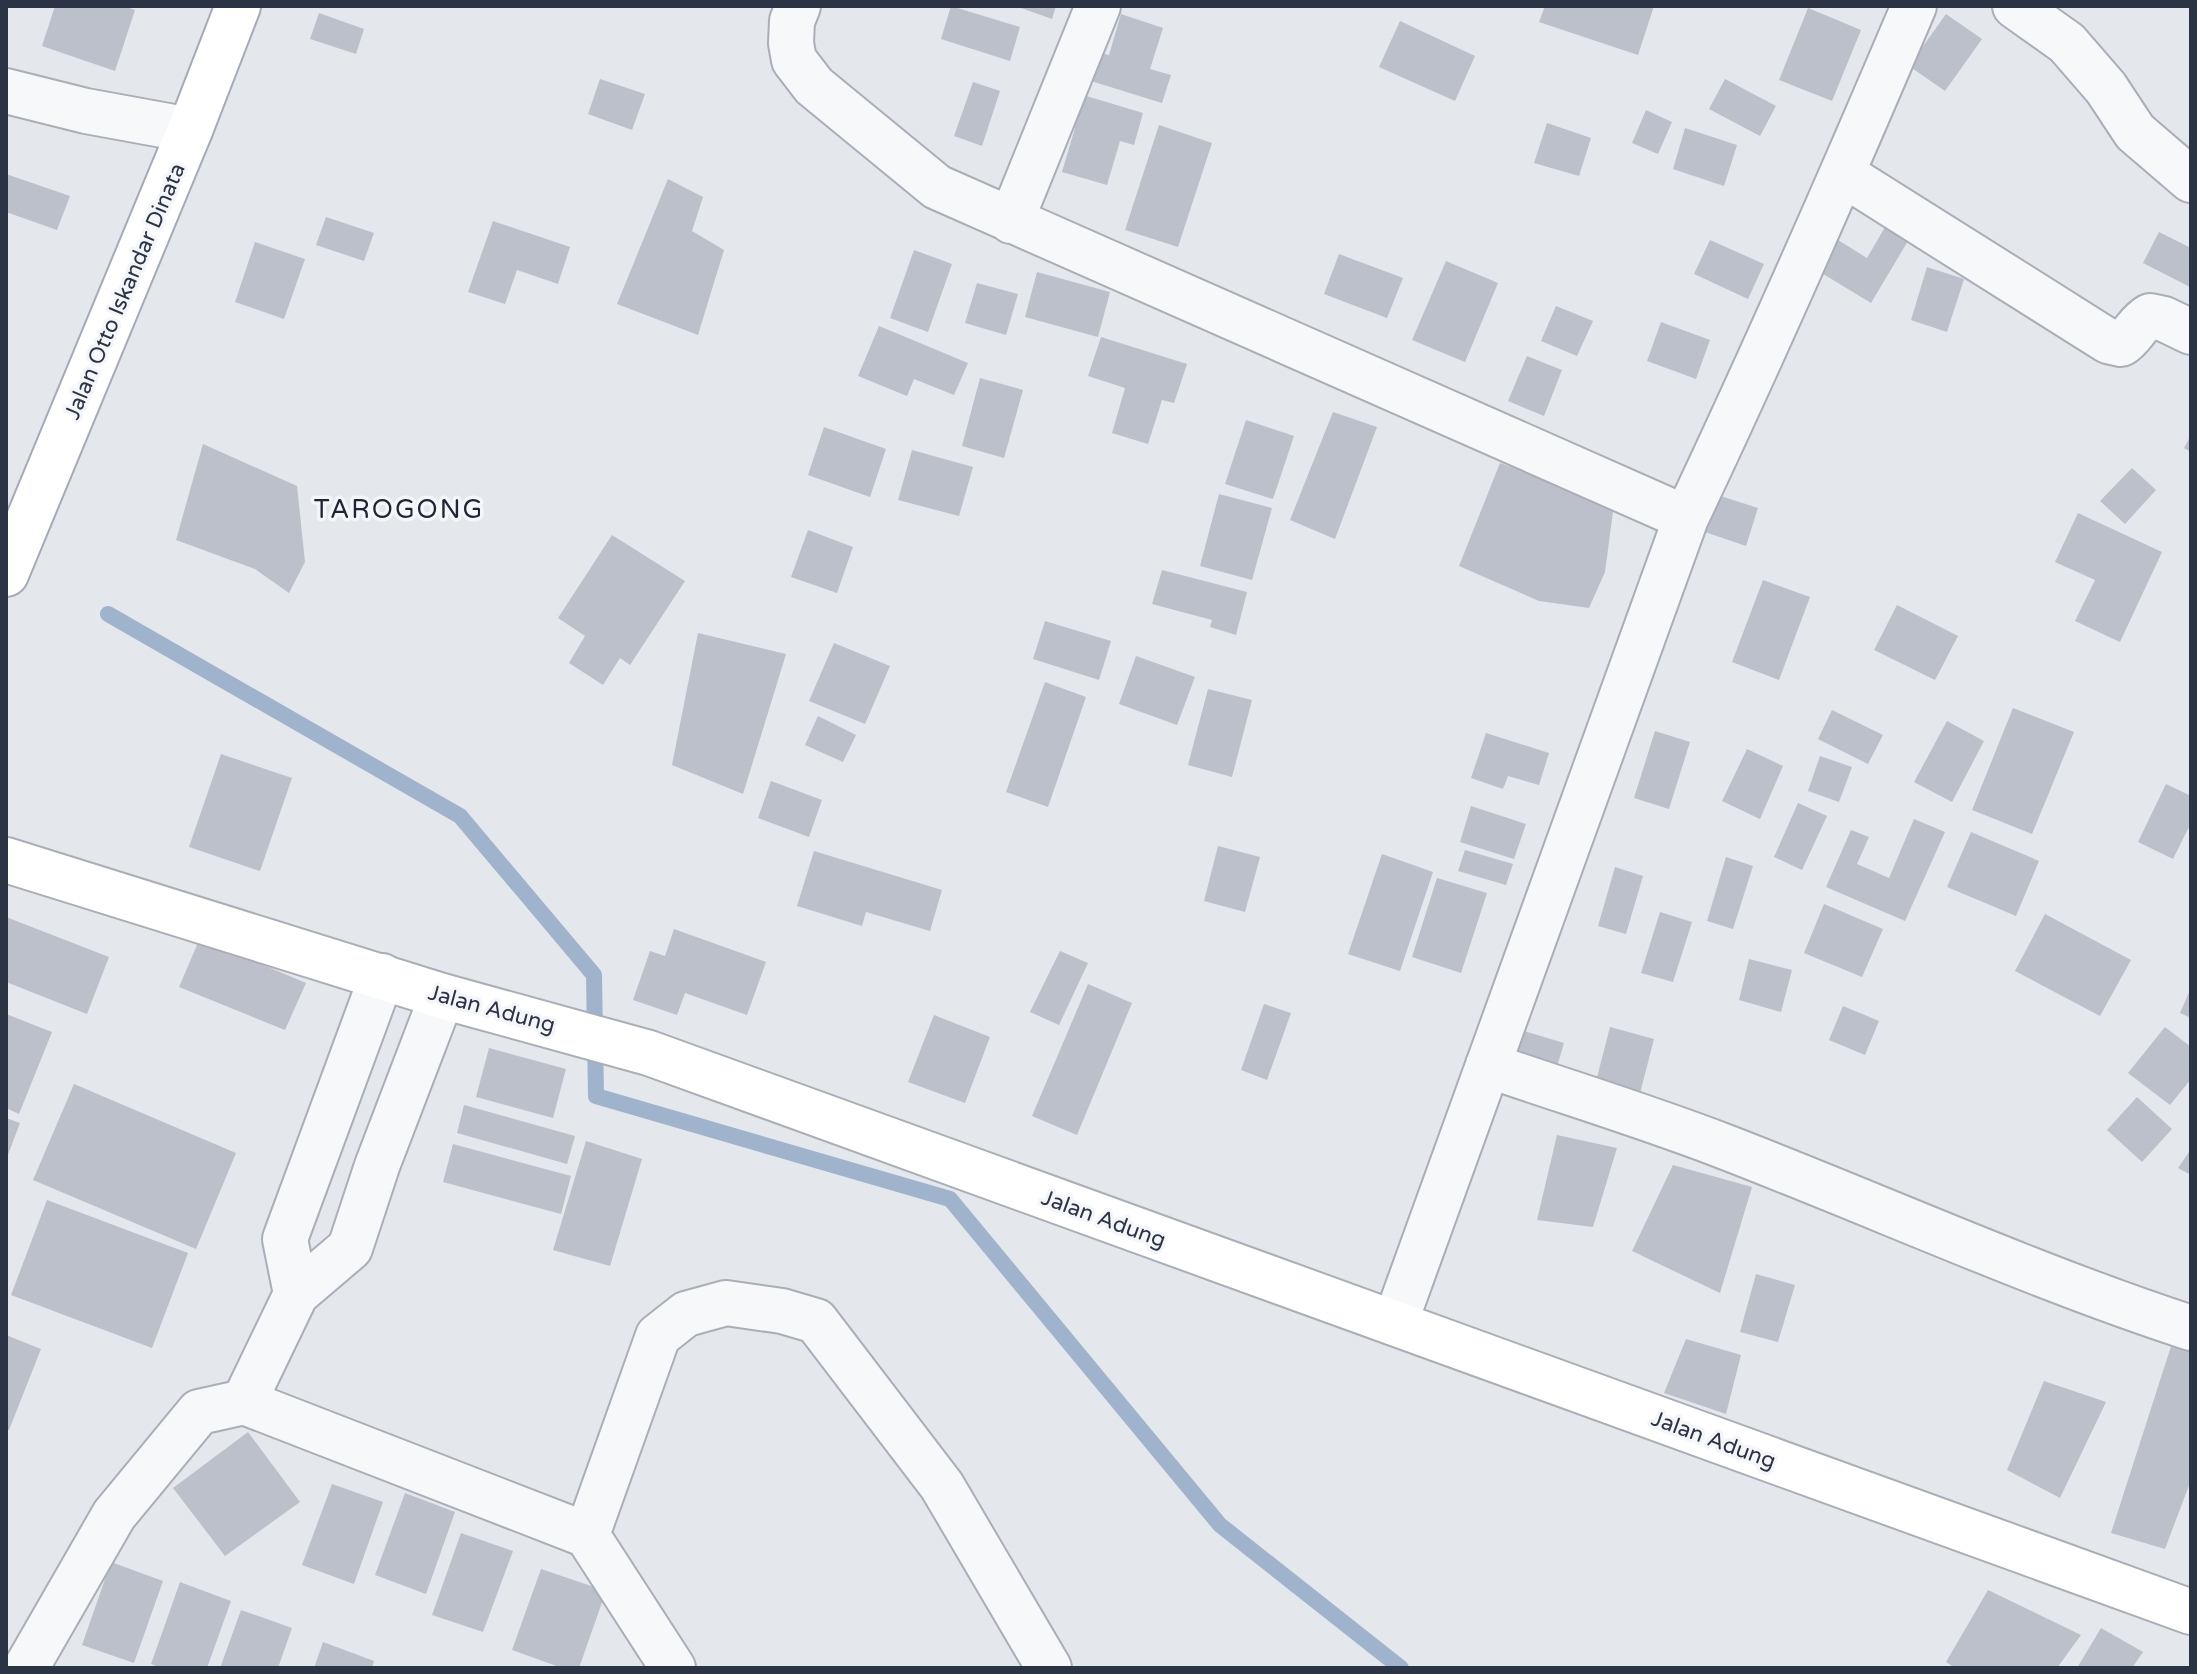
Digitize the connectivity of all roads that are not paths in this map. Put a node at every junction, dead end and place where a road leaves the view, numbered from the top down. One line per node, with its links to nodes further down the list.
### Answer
1 (238, 6): 7 (main road, Jalan Otto Iskandar Dinata)
2 (798, 6): 10 (street)
3 (1098, 6): 10 (street)
4 (1914, 6): 8 (street)
5 (2015, 6): 9 (street)
6 (6, 91): 7 (street)
7 (190, 130): 13 (main road, Jalan Otto Iskandar Dinata)
8 (1843, 174): 11 (street); 12 (street)
9 (2191, 180)
10 (1011, 221): 12 (street)
11 (2191, 332)
12 (1686, 518): 17 (street)
13 (6, 574)
14 (6, 860): 15 (main road, Jalan Adung)
15 (382, 976): 16 (main road, Jalan Adung); 18 (street)
16 (442, 996): 18 (street); 19 (main road, Jalan Adung)
17 (1488, 1065): 19 (street); 20 (street)
18 (296, 1294): 21 (street)
19 (1395, 1323): 23 (main road, Jalan Adung)
20 (2191, 1328)
21 (244, 1402): 22 (street); 24 (street)
22 (587, 1535): 25 (street); 26 (street)
23 (2191, 1612)
24 (26, 1668)
25 (673, 1668)
26 (1049, 1668)

